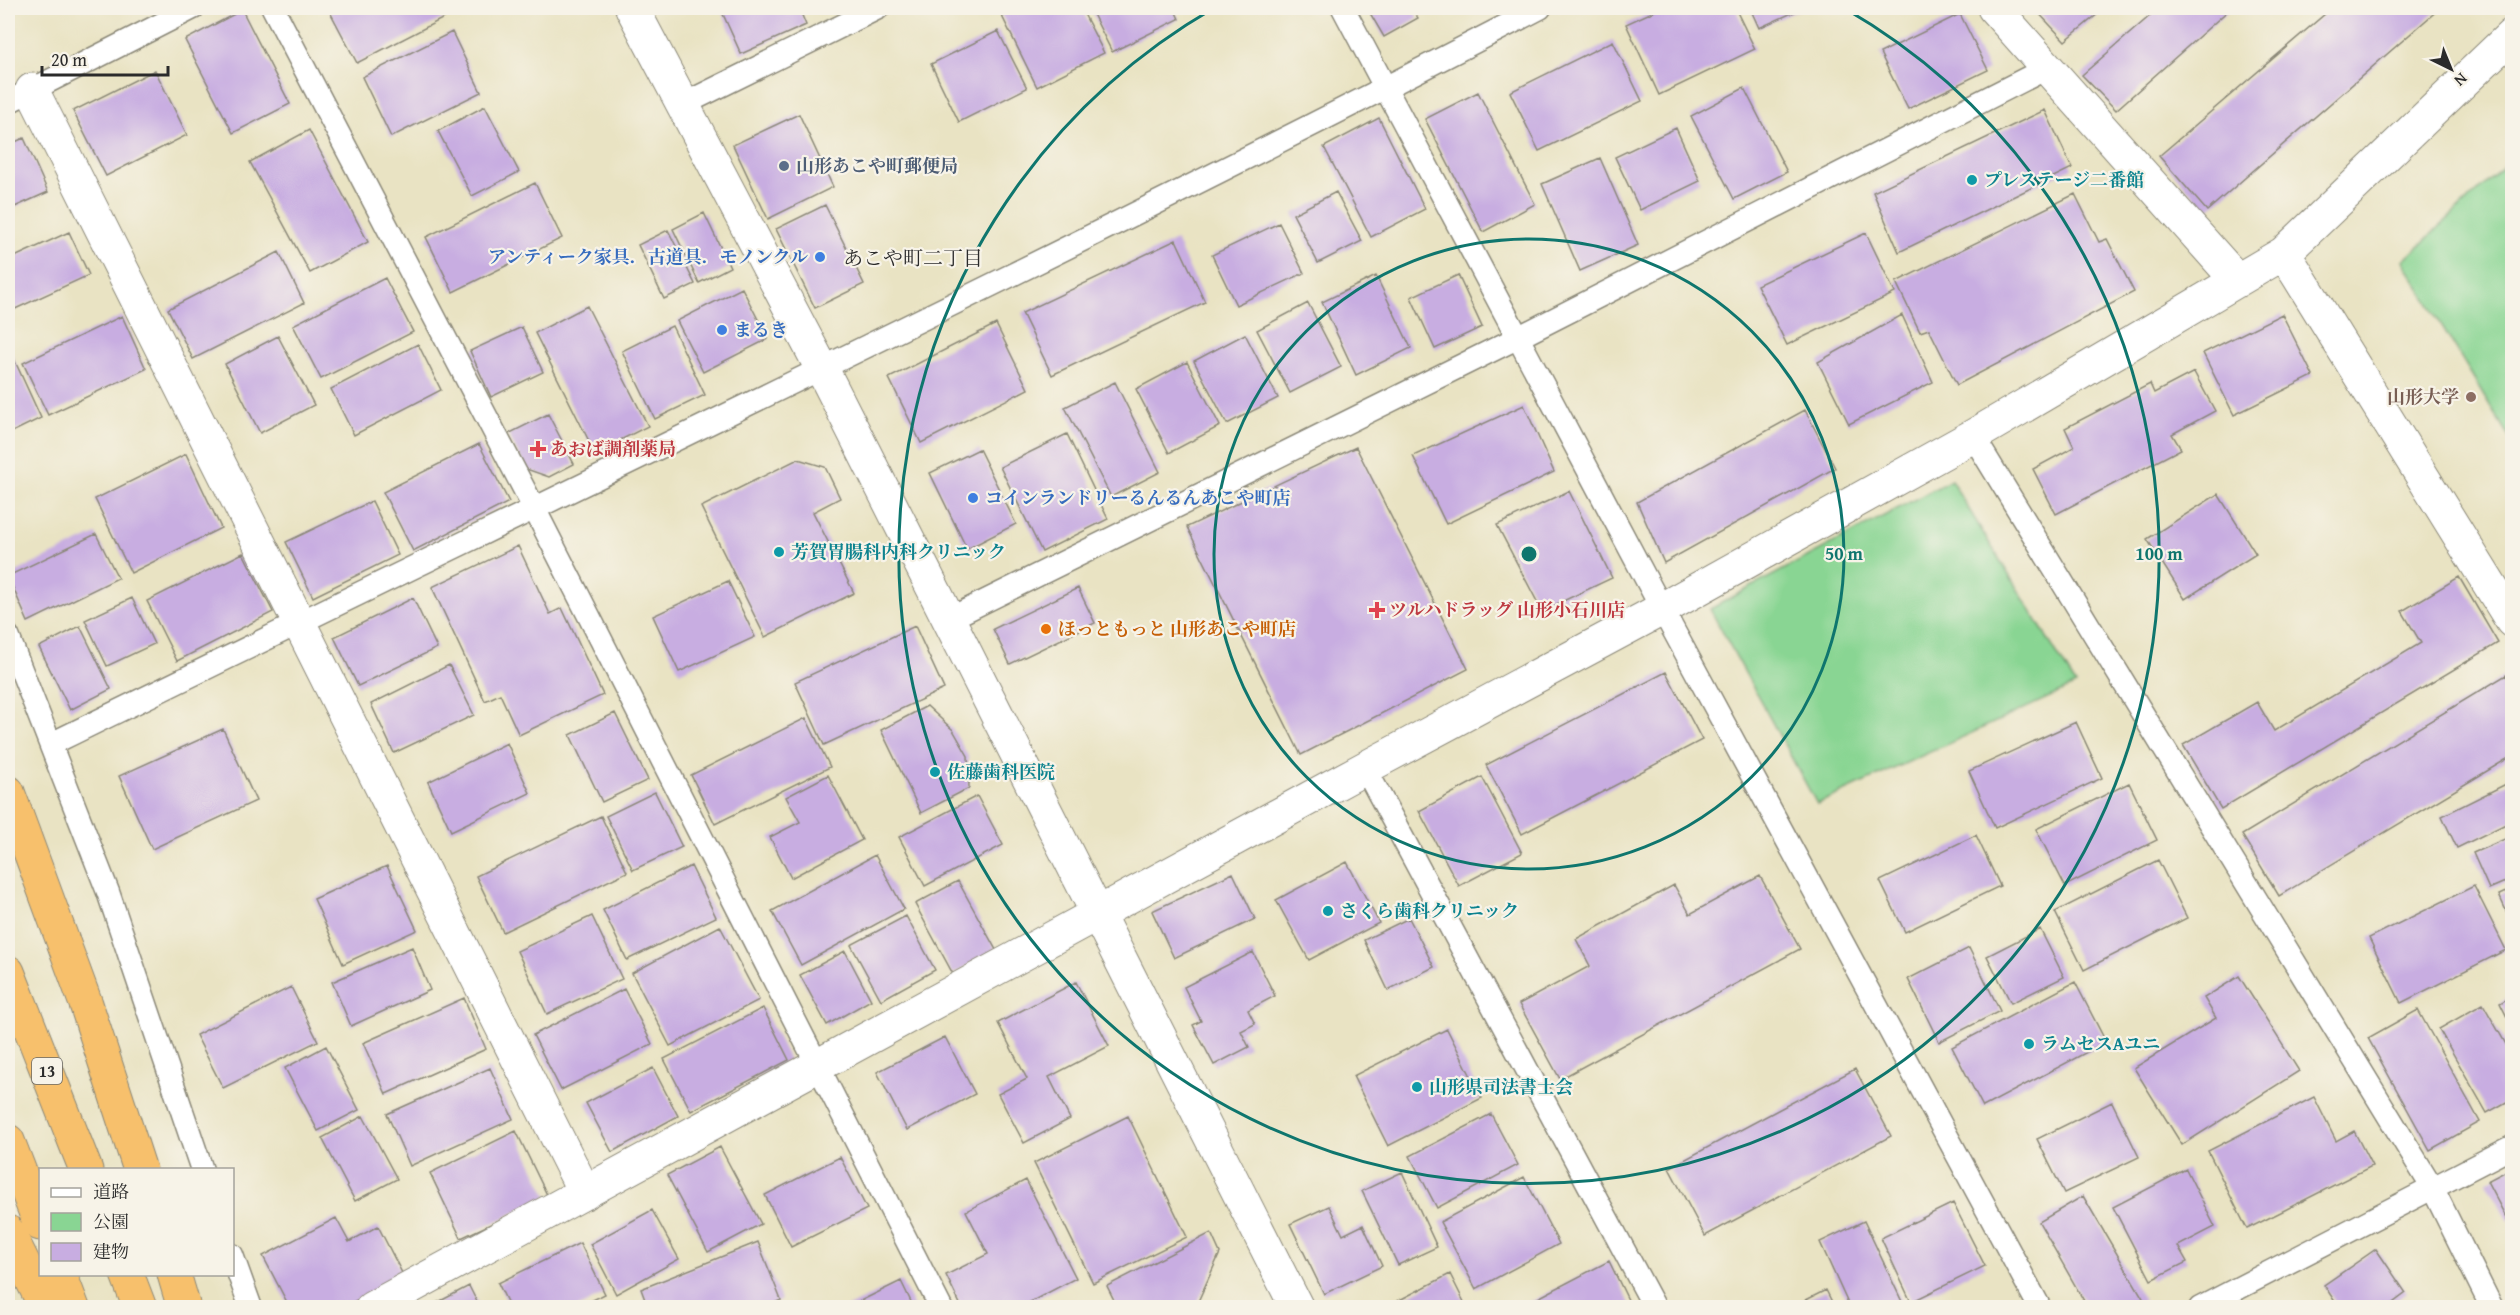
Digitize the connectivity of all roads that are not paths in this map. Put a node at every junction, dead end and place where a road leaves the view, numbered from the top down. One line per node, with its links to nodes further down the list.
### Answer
1 (192, 8): 11 (lane)
2 (273, 8): 18 (lane)
3 (632, 8): 12 (street)
4 (878, 8): 12 (lane)
5 (1343, 8): 10 (lane)
6 (1540, 8): 10 (lane)
7 (1994, 8): 9 (street)
8 (2512, 35): 13 (street)
9 (2047, 68): 14 (street); 15 (lane)
10 (1386, 88): 15 (lane); 16 (lane)
11 (20, 96): 22 (street)
12 (682, 105): 16 (street)
13 (2284, 253): 14 (street); 21 (street)
14 (2236, 279): 17 (street)
15 (1517, 338): 19 (lane); 20 (lane)
16 (821, 367): 18 (lane); 20 (street)
17 (1973, 436): 19 (street); 35 (lane)
18 (534, 508): 22 (lane); 29 (lane)
19 (1662, 609): 25 (street); 52 (lane)
20 (949, 619): 27 (street)
21 (2512, 621)
22 (299, 622): 24 (lane); 36 (street)
23 (8, 636): 24 (lane)
24 (51, 744): 34 (lane)
25 (1365, 768): 27 (street); 51 (lane)
26 (8, 792): 33 (highway)
27 (1099, 913): 29 (street); 50 (street)
28 (8, 972): 32 (highway, 13)
29 (817, 1064): 36 (street); 49 (lane)
30 (8, 1141): 37 (highway)
31 (2512, 1148): 35 (lane)
32 (85, 1168)
33 (139, 1168)
34 (201, 1168)
35 (2432, 1187): 53 (lane); 54 (lane)
36 (585, 1193): 48 (street)
37 (39, 1221)
38 (8, 1232): 43 (highway)
39 (234, 1261): 47 (lane)
40 (60, 1276): 44 (highway)
41 (127, 1276): 45 (highway)
42 (174, 1276): 46 (highway)
43 (46, 1308)
44 (74, 1308)
45 (140, 1308)
46 (184, 1308)
47 (251, 1308)
48 (372, 1308)
49 (941, 1308)
50 (1298, 1308)
51 (1655, 1308)
52 (2040, 1308)
53 (2200, 1308)
54 (2492, 1308)

